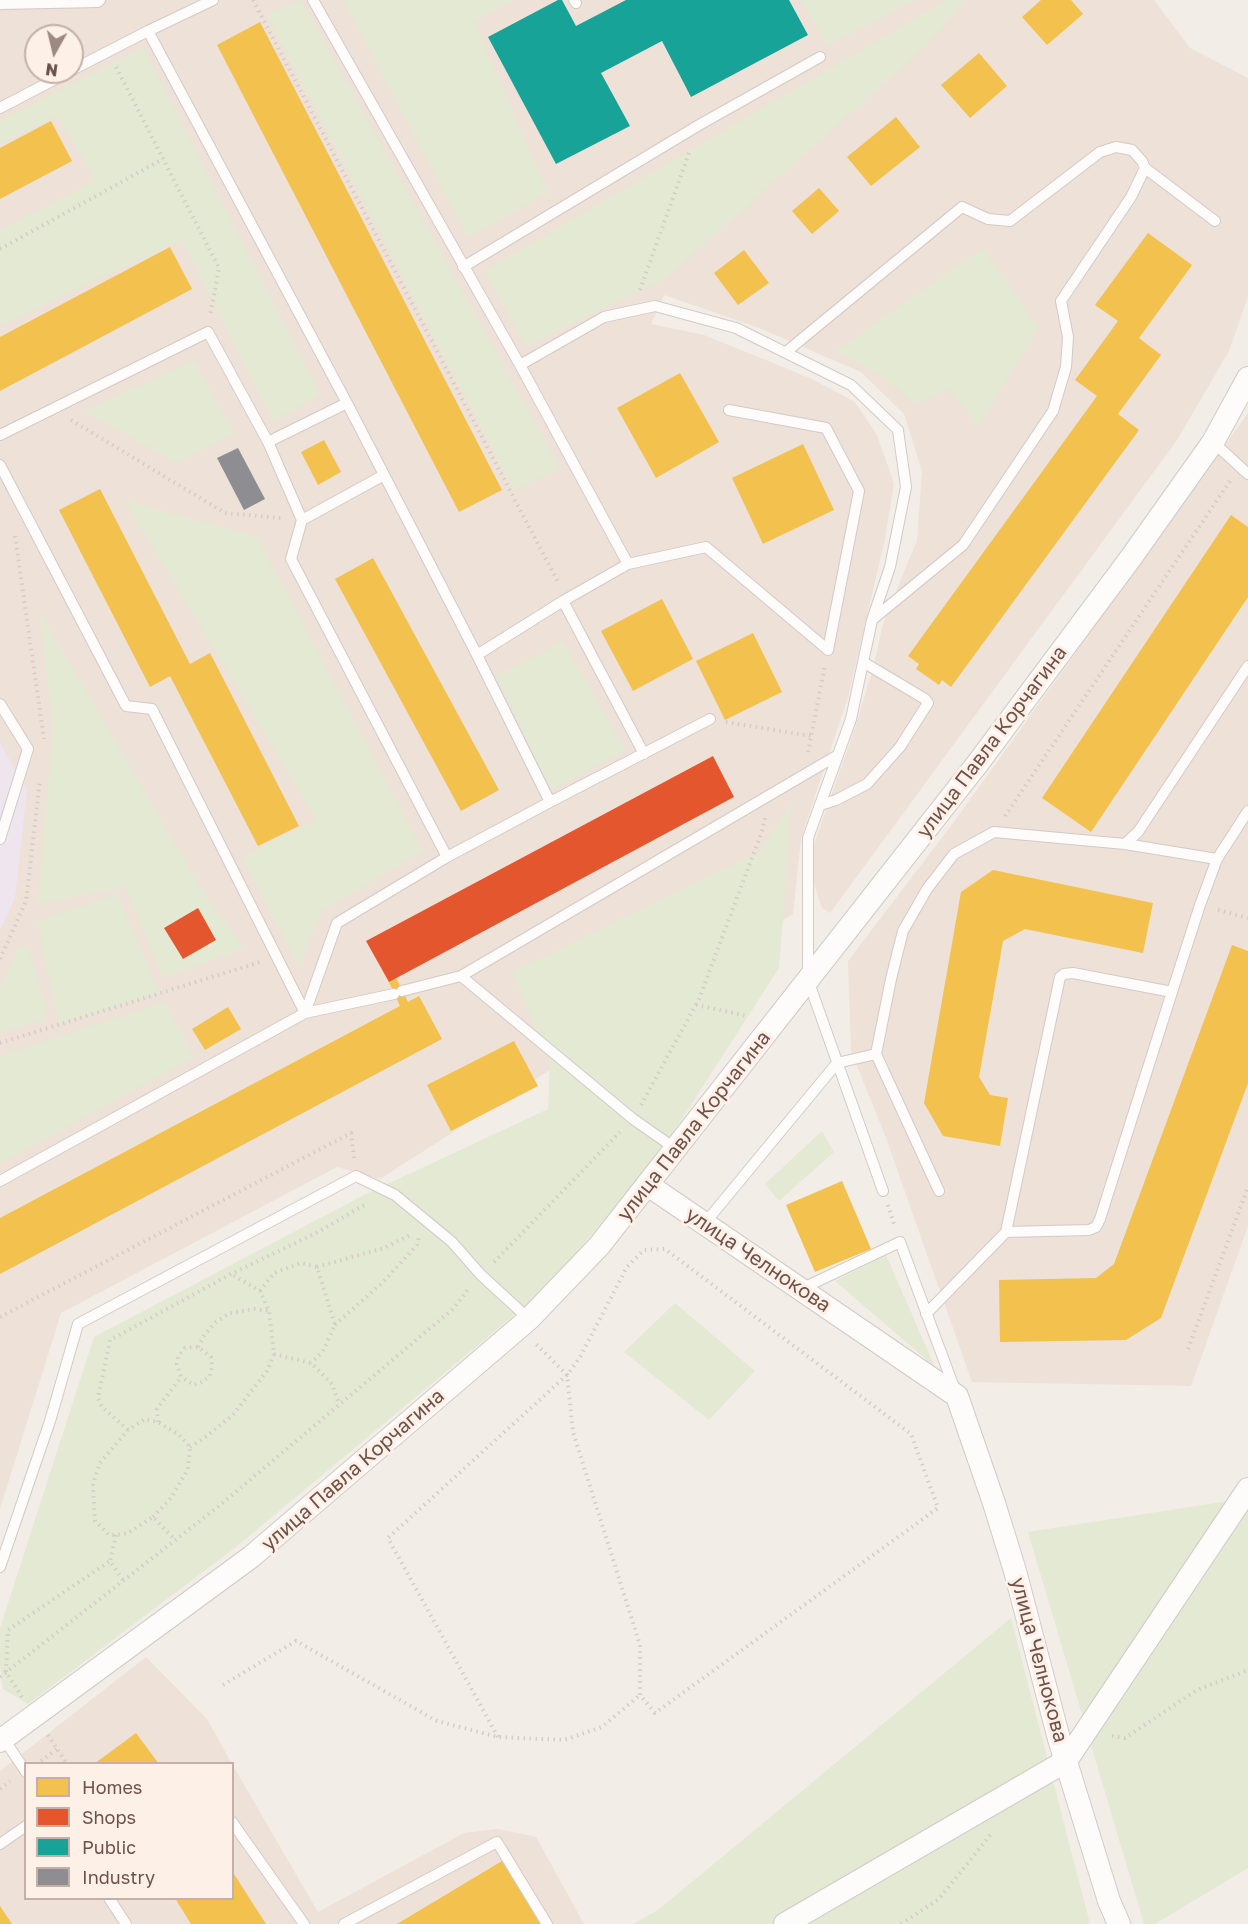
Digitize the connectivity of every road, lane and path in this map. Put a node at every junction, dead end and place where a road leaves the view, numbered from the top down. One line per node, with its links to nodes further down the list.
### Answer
1 (100, 0): 5 (lane)
2 (213, 0): 6 (lane)
3 (253, 0): 35 (path)
4 (313, 0): 17 (lane)
5 (0, 4)
6 (148, 31): 7 (lane); 23 (lane)
7 (108, 52): 9 (lane); 13 (path)
8 (820, 57): 12 (lane)
9 (84, 64)
10 (45, 84): 11 (lane)
11 (0, 108)
12 (699, 125): 17 (lane); 18 (path)
13 (163, 159): 16 (path); 19 (path)
14 (1145, 168): 15 (lane); 20 (lane); 36 (lane)
15 (1215, 220)
16 (0, 249)
17 (463, 267): 21 (lane)
18 (632, 311): 20 (lane); 21 (lane)
19 (208, 332): 24 (lane); 27 (lane)
20 (786, 352): 36 (lane)
21 (520, 365): 34 (lane)
22 (1248, 378): 28 (street, улица Павла Корчагина)
23 (347, 403): 27 (lane); 31 (lane)
24 (53, 409): 26 (lane); 33 (path)
25 (729, 410): 37 (lane)
26 (0, 435)
27 (268, 442): 33 (lane)
28 (1213, 442): 30 (lane); 60 (street, улица Павла Корчагина)
29 (0, 465): 32 (lane)
30 (1244, 470): 51 (path)
31 (384, 475): 33 (lane); 38 (lane)
32 (3, 481): 58 (lane)
33 (302, 520): 54 (lane)
34 (628, 564): 35 (lane); 37 (lane)
35 (565, 600): 38 (lane); 44 (lane)
36 (872, 620): 39 (lane)
37 (828, 650): 43 (path)
38 (477, 655): 48 (lane)
39 (863, 662): 45 (lane); 49 (lane)
40 (1248, 666): 53 (lane)
41 (0, 704): 52 (lane)
42 (710, 719): 43 (path); 44 (lane)
43 (811, 736): 46 (path)
44 (644, 754): 48 (lane)
45 (838, 755): 46 (lane); 49 (lane)
46 (803, 775): 47 (lane)
47 (771, 795): 59 (lane); 62 (path)
48 (550, 802): 54 (lane)
49 (820, 805): 60 (lane)
50 (1248, 811): 55 (lane)
51 (994, 832): 53 (lane); 66 (lane)
52 (0, 839)
53 (1125, 844): 55 (lane)
54 (447, 857): 63 (lane)
55 (1217, 859): 56 (lane)
56 (1200, 905): 57 (path); 61 (lane)
57 (1248, 918)
58 (276, 956): 63 (lane); 65 (path)
59 (461, 976): 63 (lane); 68 (lane)
60 (808, 980): 67 (lane); 69 (street, улица Павла Корчагина)
61 (1173, 992): 78 (lane); 78 (lane)
62 (696, 1005): 64 (path); 68 (path)
63 (305, 1013): 71 (lane)
64 (756, 1018)
65 (0, 1043)
66 (876, 1054): 67 (lane); 75 (lane)
67 (837, 1063): 74 (lane); 77 (lane)
68 (633, 1119): 69 (lane); 82 (path)
69 (676, 1149): 72 (street, улица Павла Корчагина)
70 (356, 1176): 82 (lane); 87 (path); 106 (lane)
71 (0, 1181)
72 (648, 1185): 77 (street, улица Челнокова); 88 (street, улица Павла Корчагина)
73 (1248, 1187): 91 (path)
74 (883, 1191): 79 (path)
75 (939, 1191)
76 (374, 1199): 81 (path)
77 (705, 1223): 83 (street, улица Челнокова)
78 (1006, 1232): 86 (lane)
79 (900, 1242): 83 (lane); 86 (lane, улица Челнокова)
80 (317, 1267): 84 (path); 89 (path); 89 (path)
81 (231, 1274): 84 (path); 99 (path)
82 (481, 1275): 88 (lane); 97 (path)
83 (801, 1289): 96 (street, улица Челнокова)
84 (260, 1290): 85 (path)
85 (269, 1311): 90 (path); 92 (path)
86 (926, 1314): 96 (lane, улица Челнокова)
87 (0, 1317)
88 (524, 1323): 94 (path); 113 (street, улица Павла Корчагина)
89 (335, 1325): 93 (path)
90 (198, 1347): 95 (path); 95 (path)
91 (1188, 1349)
92 (274, 1354): 93 (path); 100 (path)
93 (311, 1363): 97 (path)
94 (567, 1375): 112 (path); 112 (path); 115 (path)
95 (182, 1377): 98 (path)
96 (957, 1396): 118 (street, улица Челнокова)
97 (339, 1404): 104 (path)
98 (158, 1422): 99 (path); 100 (path)
99 (128, 1430): 103 (path)
100 (190, 1447): 102 (path)
101 (1248, 1489): 118 (street)
102 (153, 1516): 103 (path); 104 (path)
103 (116, 1534): 105 (path)
104 (175, 1540): 107 (path)
105 (110, 1561): 107 (path); 109 (path)
106 (0, 1567)
107 (123, 1580): 109 (path)
108 (1248, 1670): 114 (path)
109 (6, 1672): 110 (path)
110 (0, 1677)
111 (223, 1685): 115 (path)
112 (640, 1695): 115 (path)
113 (34, 1716): 116 (street, улица Павла Корчагина); 117 (path)
114 (1102, 1735)
115 (498, 1737)
116 (2, 1740): 121 (lane)
117 (57, 1749): 119 (path); 120 (path)
118 (1066, 1761): 130 (street); 131 (street, улица Челнокова)
119 (39, 1762)
120 (66, 1762)
121 (24, 1769)
122 (234, 1825): 127 (lane)
123 (24, 1827): 124 (lane)
124 (0, 1844)
125 (110, 1900): 126 (lane)
126 (126, 1924)
127 (304, 1924)
128 (344, 1924): 129 (lane)
129 (547, 1924)
130 (785, 1924)
131 (1119, 1924)

